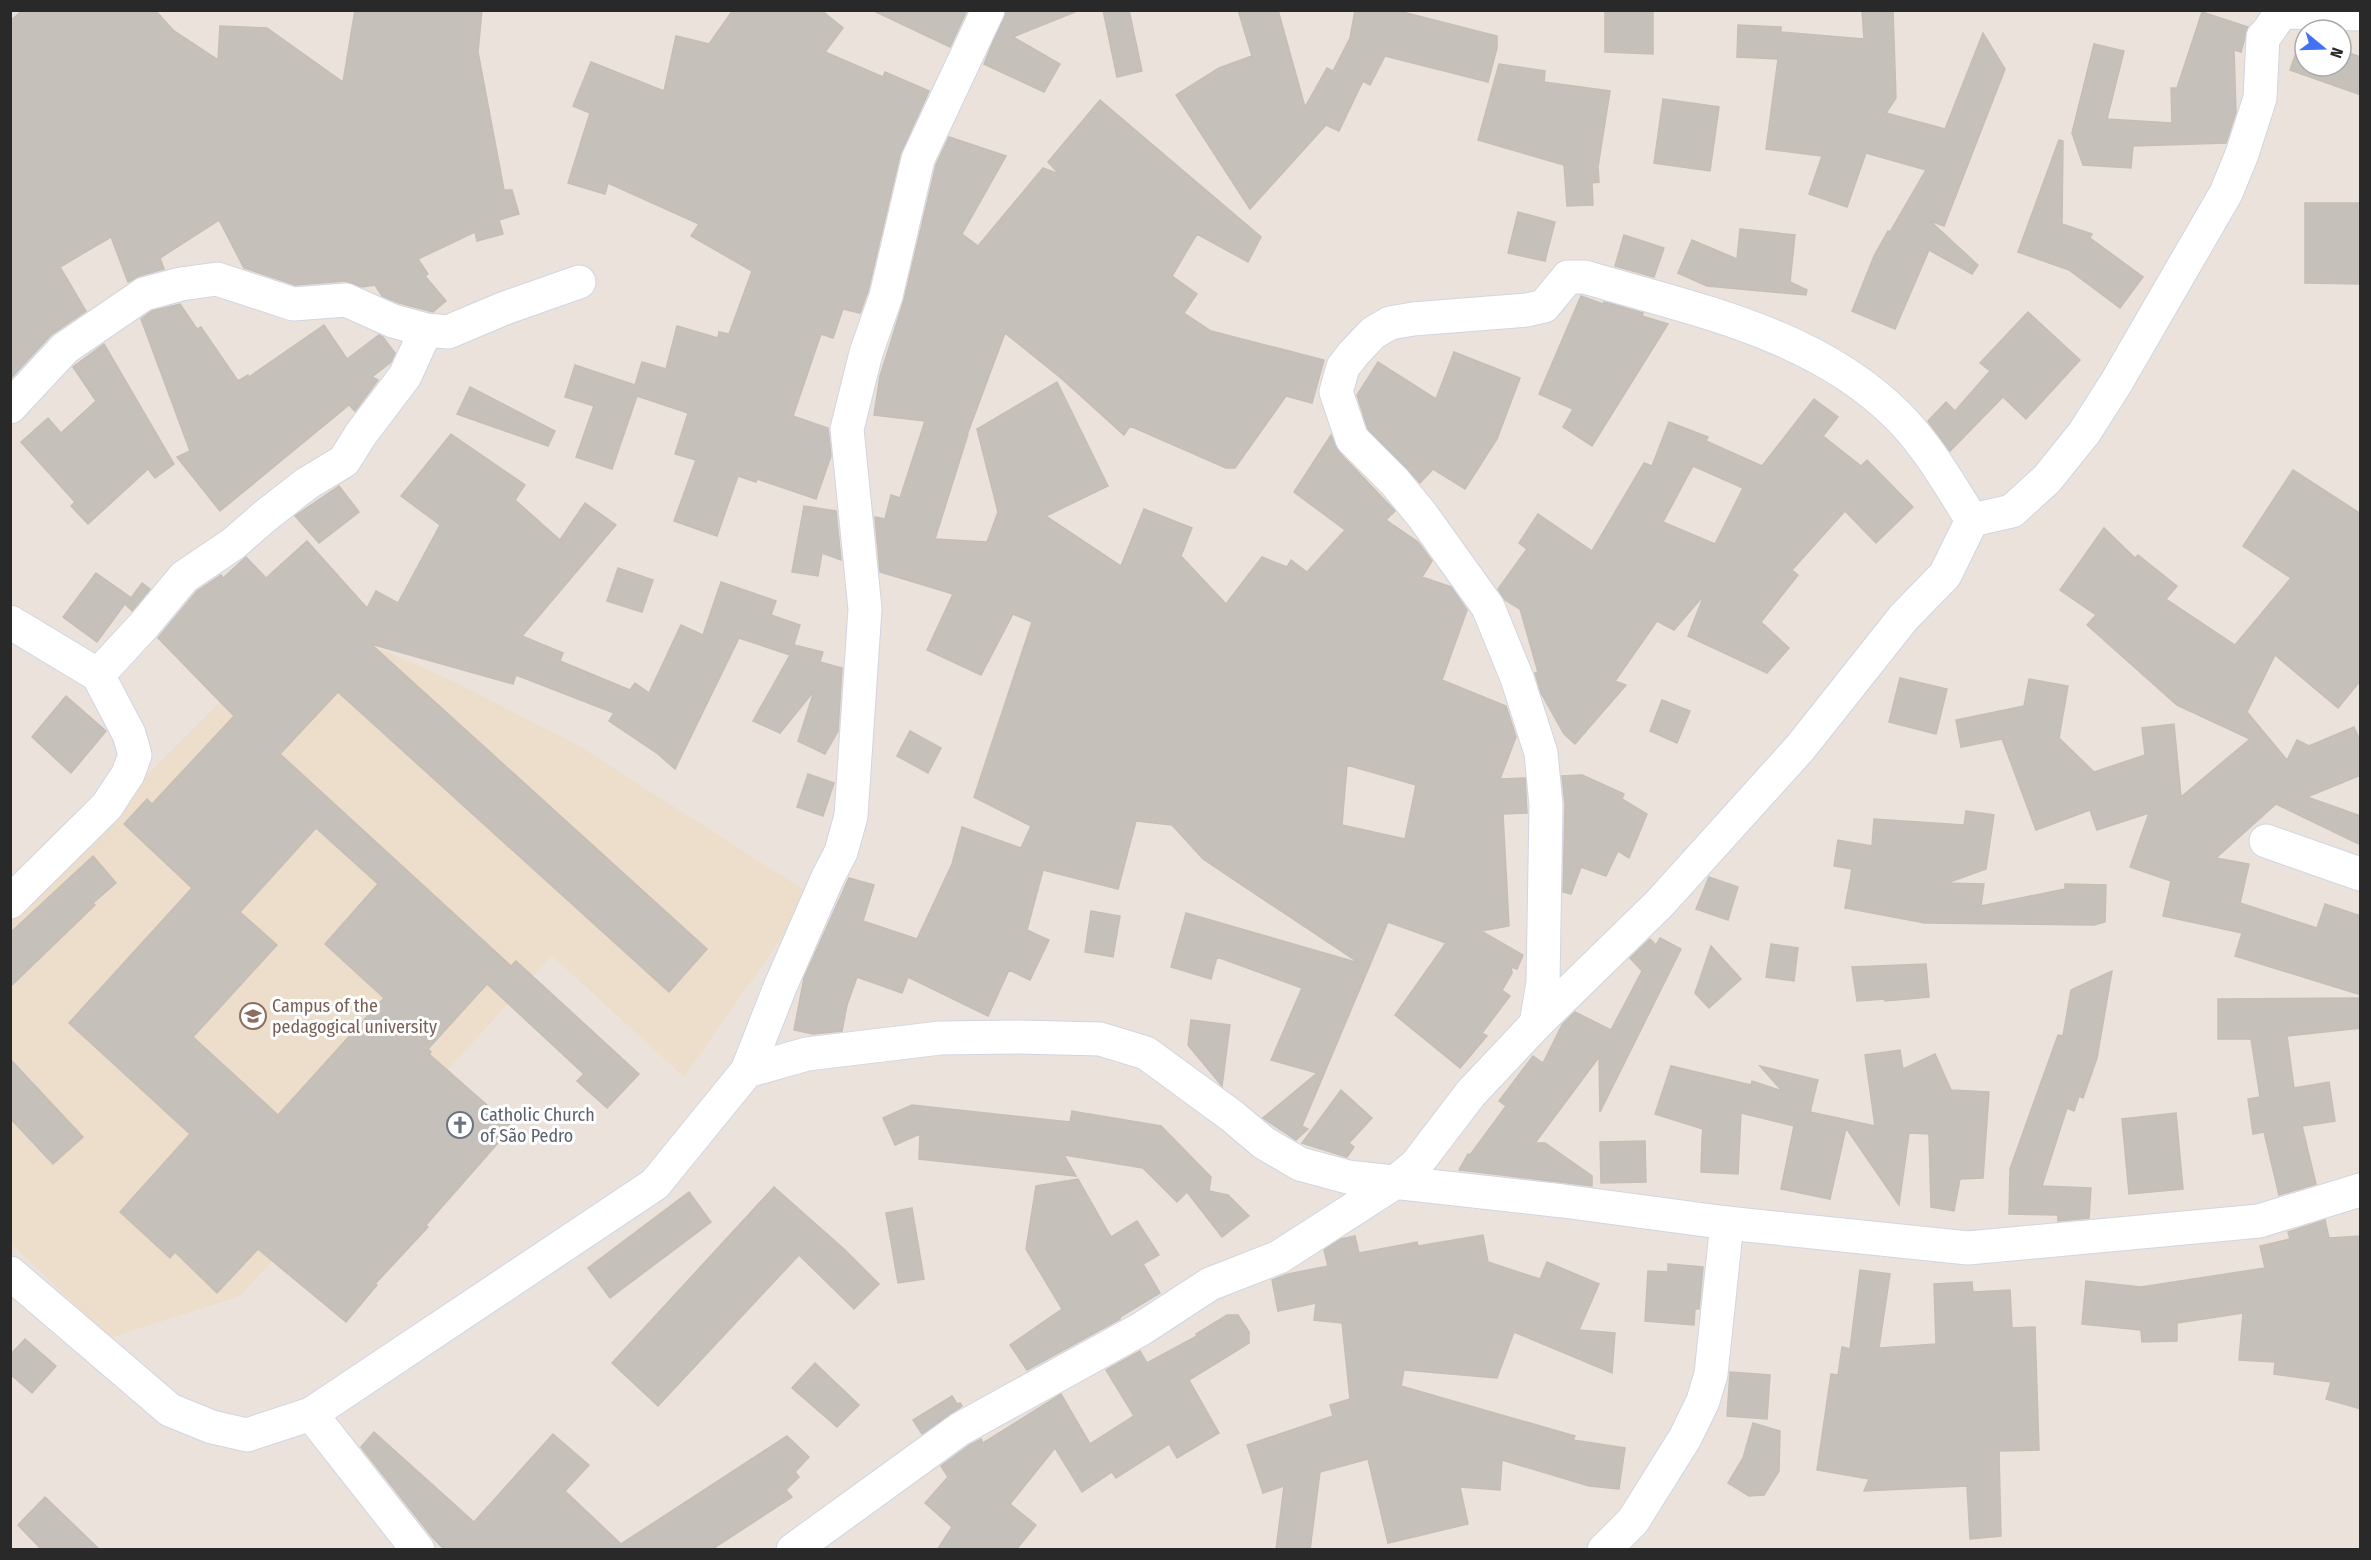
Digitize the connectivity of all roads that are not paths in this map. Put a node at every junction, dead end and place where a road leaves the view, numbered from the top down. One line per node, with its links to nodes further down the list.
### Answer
1 (988, 10): 13 (street)
2 (2361, 14): 6 (street)
3 (579, 282): 4 (street)
4 (426, 330): 5 (street); 8 (street)
5 (10, 407)
6 (1972, 520): 12 (street); 12 (street)
7 (10, 622): 8 (street)
8 (98, 675): 11 (street)
9 (2266, 841): 10 (street)
10 (2361, 874)
11 (10, 902)
12 (1536, 1024): 14 (street)
13 (747, 1071): 14 (street); 18 (street)
14 (1394, 1183): 16 (street); 20 (street)
15 (2361, 1190): 16 (street)
16 (1727, 1223): 21 (street)
17 (16, 1291): 18 (street)
18 (311, 1414): 19 (street)
19 (418, 1550)
20 (793, 1550)
21 (1604, 1550)

